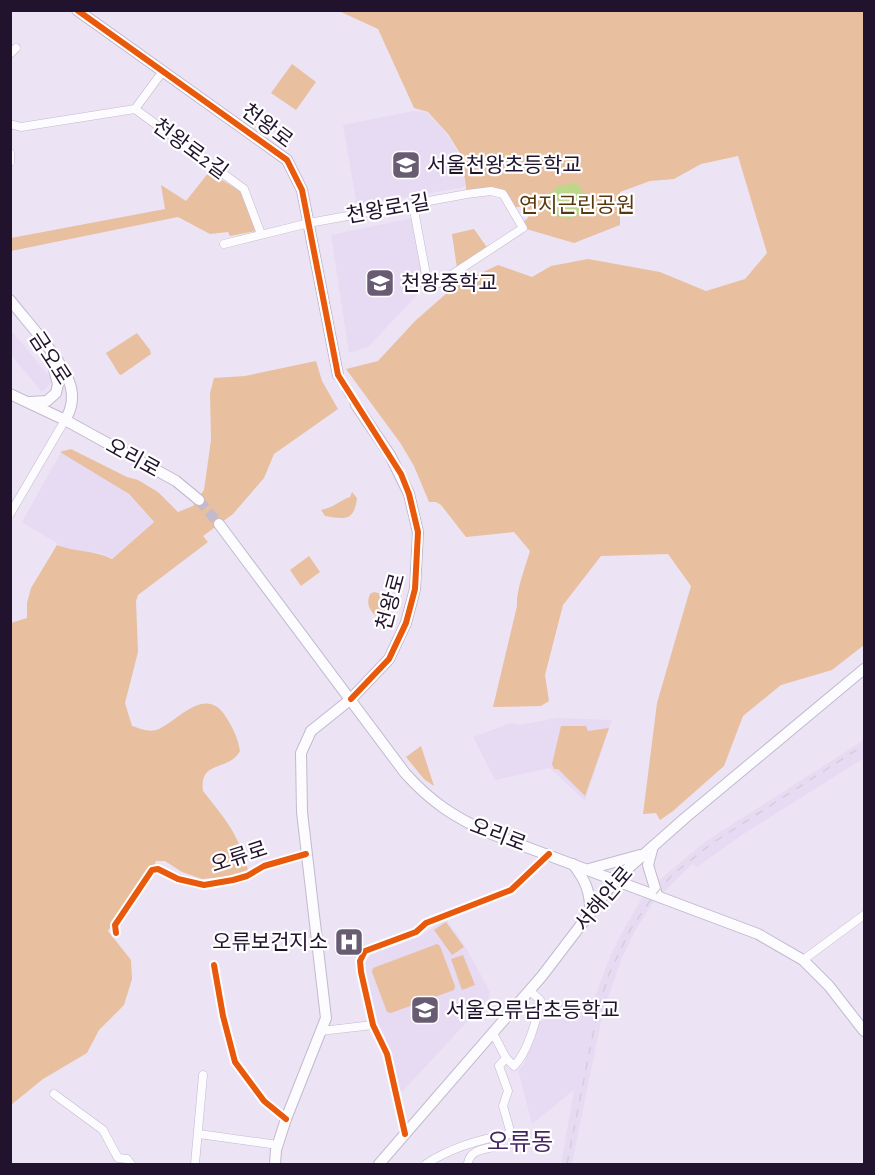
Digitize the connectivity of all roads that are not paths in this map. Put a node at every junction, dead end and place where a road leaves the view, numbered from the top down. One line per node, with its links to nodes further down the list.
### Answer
1 (77, 10): 2 (main road, 천왕로)
2 (163, 71): 3 (street, 천왕로2길); 8 (main road, 천왕로)
3 (135, 109): 4 (street); 9 (street, 천왕로2길)
4 (10, 124)
5 (10, 153): 6 (street)
6 (10, 162)
7 (412, 205): 7 (street, 천왕로1길); 8 (street, 천왕로1길)
8 (309, 224): 9 (street); 13 (main road, 천왕로)
9 (261, 234): 10 (street)
10 (224, 244)
11 (10, 300): 12 (main road, 금오로)
12 (49, 350): 15 (main road); 17 (main road, 금오로)
13 (338, 375)
14 (10, 394): 15 (main road, 오리로)
15 (24, 400): 17 (main road, 오리로)
16 (356, 405): 22 (main road, 천왕로)
17 (65, 420): 18 (main road, 오리로); 19 (street)
18 (199, 500)
19 (11, 511)
20 (219, 524): 22 (main road, 오리로)
21 (864, 669): 23 (main road, 서해안로)
22 (351, 699): 24 (main road); 25 (main road, 오리로)
23 (649, 850): 27 (main road); 28 (main road, 서해안로); 29 (main road)
24 (306, 854): 32 (street, 오류로); 37 (main road)
25 (549, 854): 26 (main road, 오리로); 36 (street)
26 (573, 864): 27 (main road, 오리로); 30 (main road)
27 (589, 869): 28 (main road, 오리로)
28 (616, 879): 29 (main road, 오리로); 30 (main road, 서해안로)
29 (657, 895): 33 (main road, 오리로)
30 (590, 914): 35 (main road, 서해안로)
31 (864, 915): 33 (street)
32 (116, 933)
33 (803, 960): 38 (main road, 오리로)
34 (214, 965): 43 (street)
35 (530, 991): 39 (main road, 서해안로); 40 (street)
36 (373, 1025): 37 (street); 45 (street)
37 (321, 1031): 43 (main road)
38 (864, 1031)
39 (493, 1033): 40 (street); 45 (main road, 서해안로)
40 (506, 1058): 53 (street)
41 (203, 1075): 44 (street)
42 (54, 1094): 49 (street)
43 (286, 1119): 46 (main road)
44 (199, 1134): 46 (street); 50 (street)
45 (405, 1134): 52 (main road, 서해안로)
46 (278, 1145): 51 (main road)
47 (498, 1146): 48 (street)
48 (468, 1163)
49 (131, 1164)
50 (195, 1164)
51 (275, 1164)
52 (381, 1164)
53 (426, 1164)

